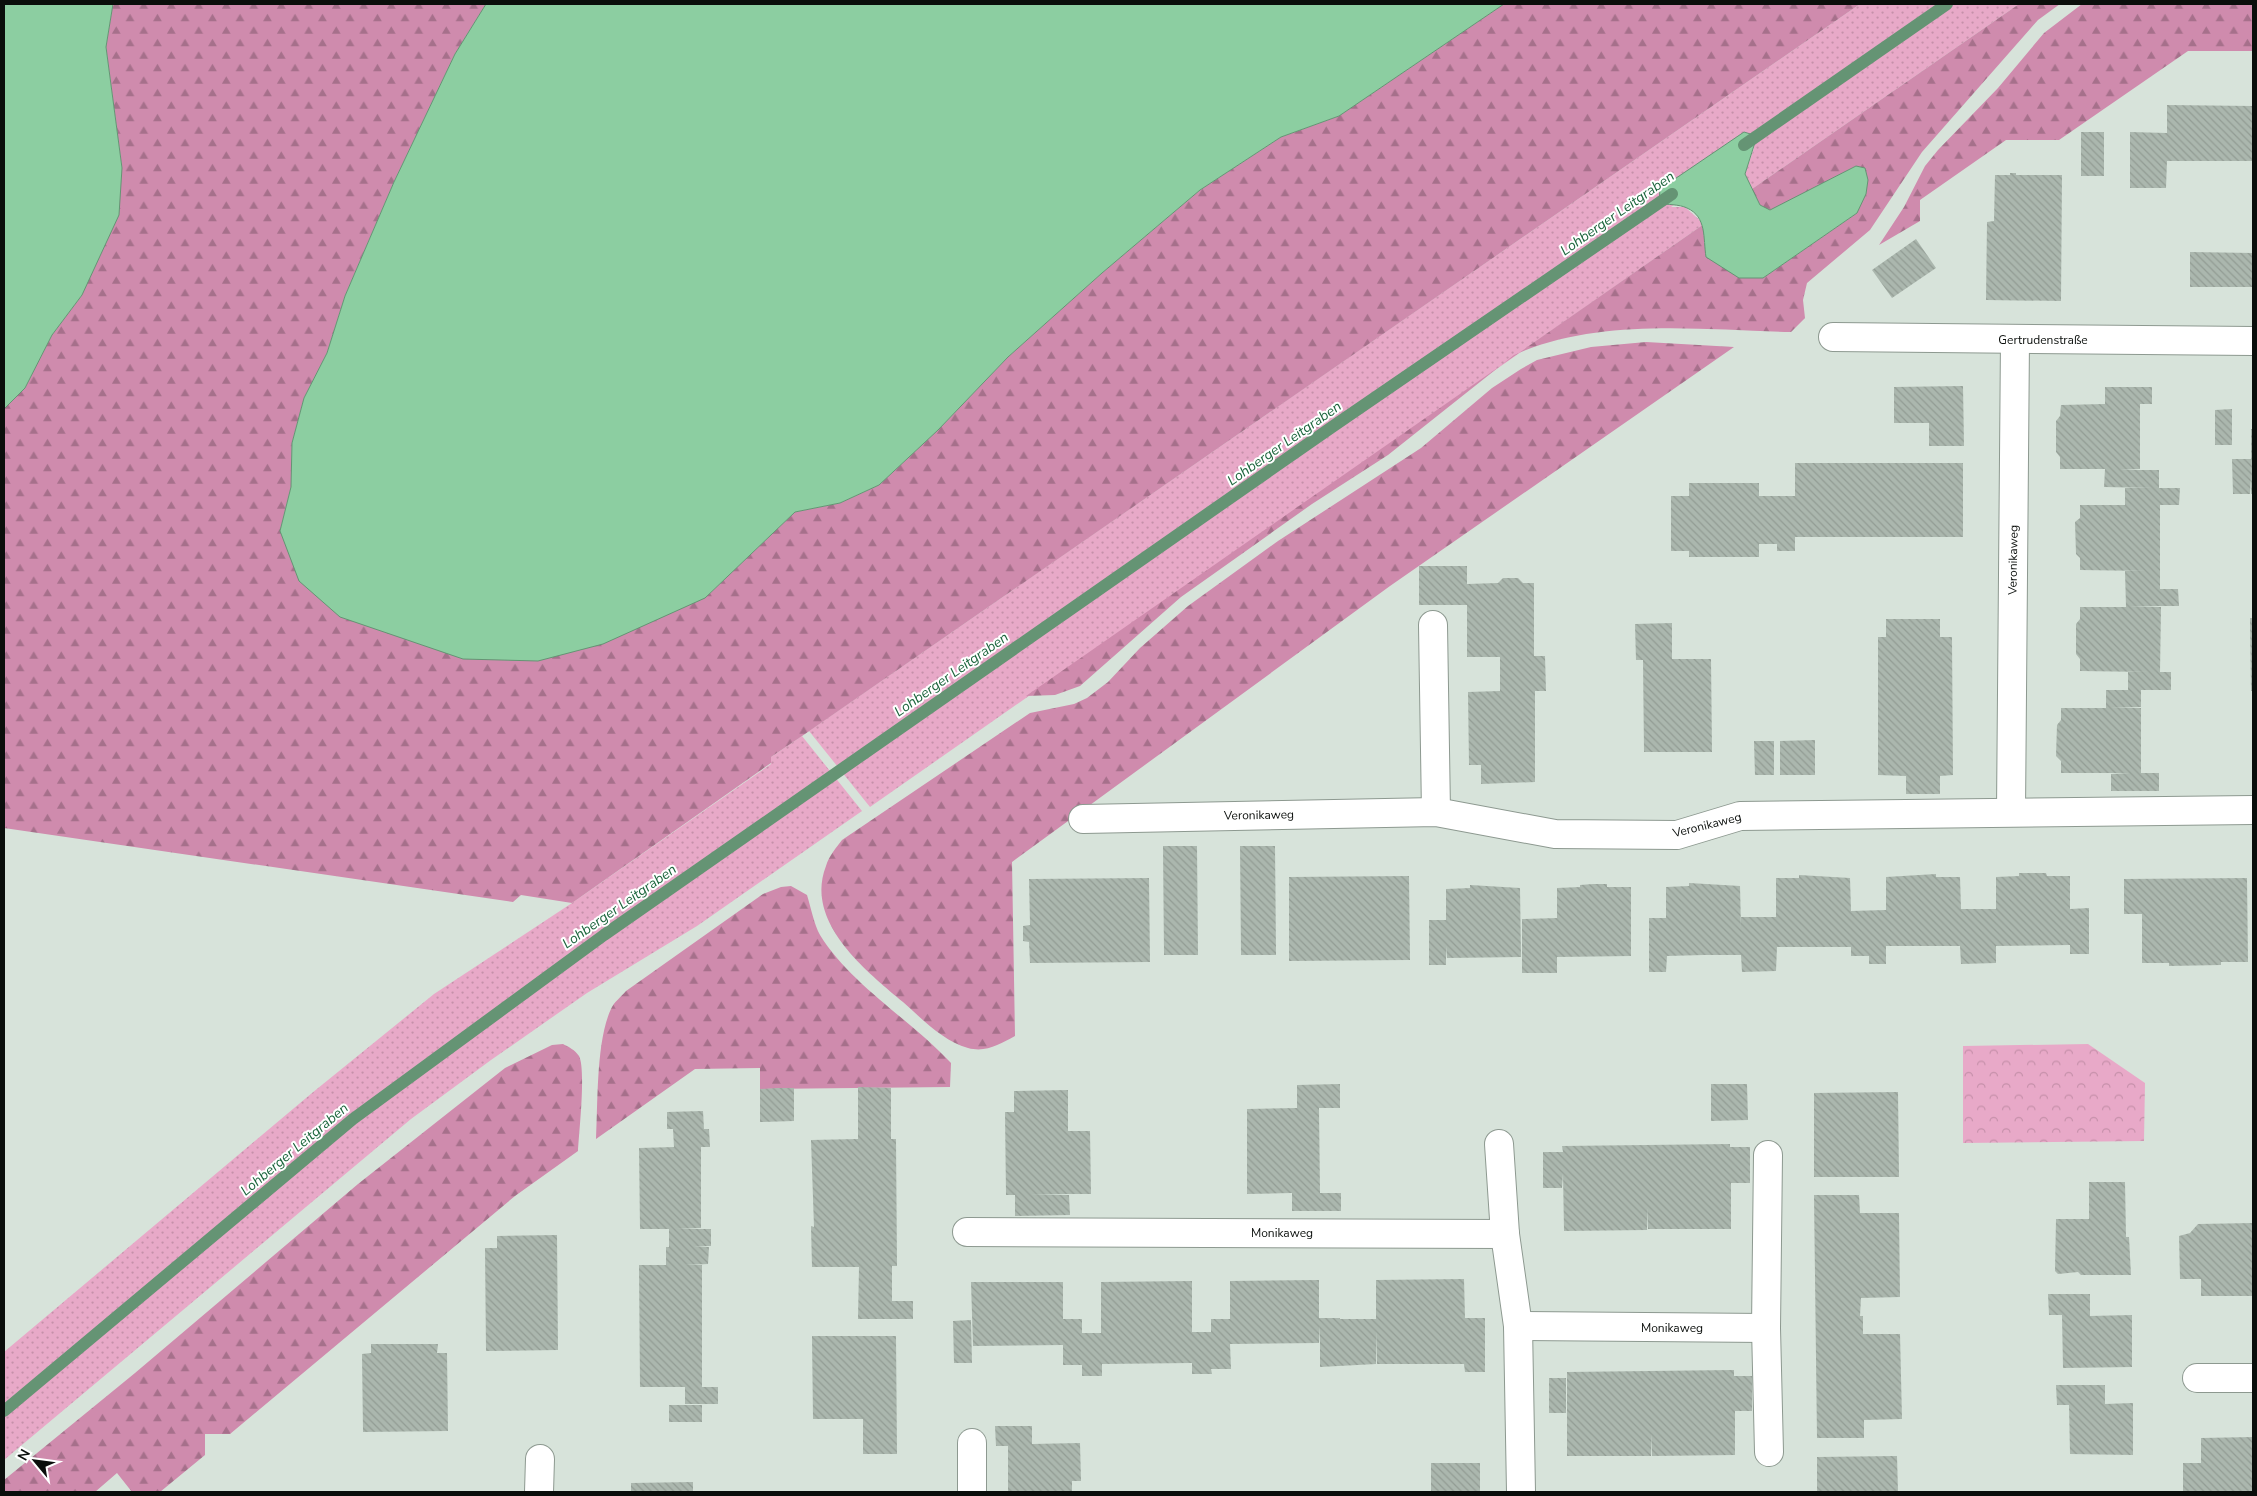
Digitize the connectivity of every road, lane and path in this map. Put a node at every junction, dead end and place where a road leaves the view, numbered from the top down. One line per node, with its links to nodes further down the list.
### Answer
1 (1832, 337): 2 (street, Gertrudenstraße)
2 (2016, 340): 3 (street, Gertrudenstraße); 6 (street, Veronikaweg)
3 (2253, 341)
4 (1433, 625): 7 (street)
5 (2253, 810): 6 (street, Veronikaweg)
6 (2011, 811): 7 (street, Veronikaweg)
7 (1436, 812): 8 (street, Veronikaweg)
8 (1083, 819)
9 (1499, 1144): 12 (street)
10 (1768, 1155): 14 (street)
11 (967, 1232): 12 (street, Monikaweg)
12 (1505, 1234): 13 (street)
13 (1518, 1326): 14 (street, Monikaweg); 22 (street)
14 (1766, 1328): 18 (street)
15 (2197, 1378): 16 (street)
16 (2253, 1378)
17 (972, 1444): 21 (street)
18 (1769, 1452)
19 (540, 1459): 20 (street)
20 (539, 1492)
21 (972, 1492)
22 (1521, 1492)

